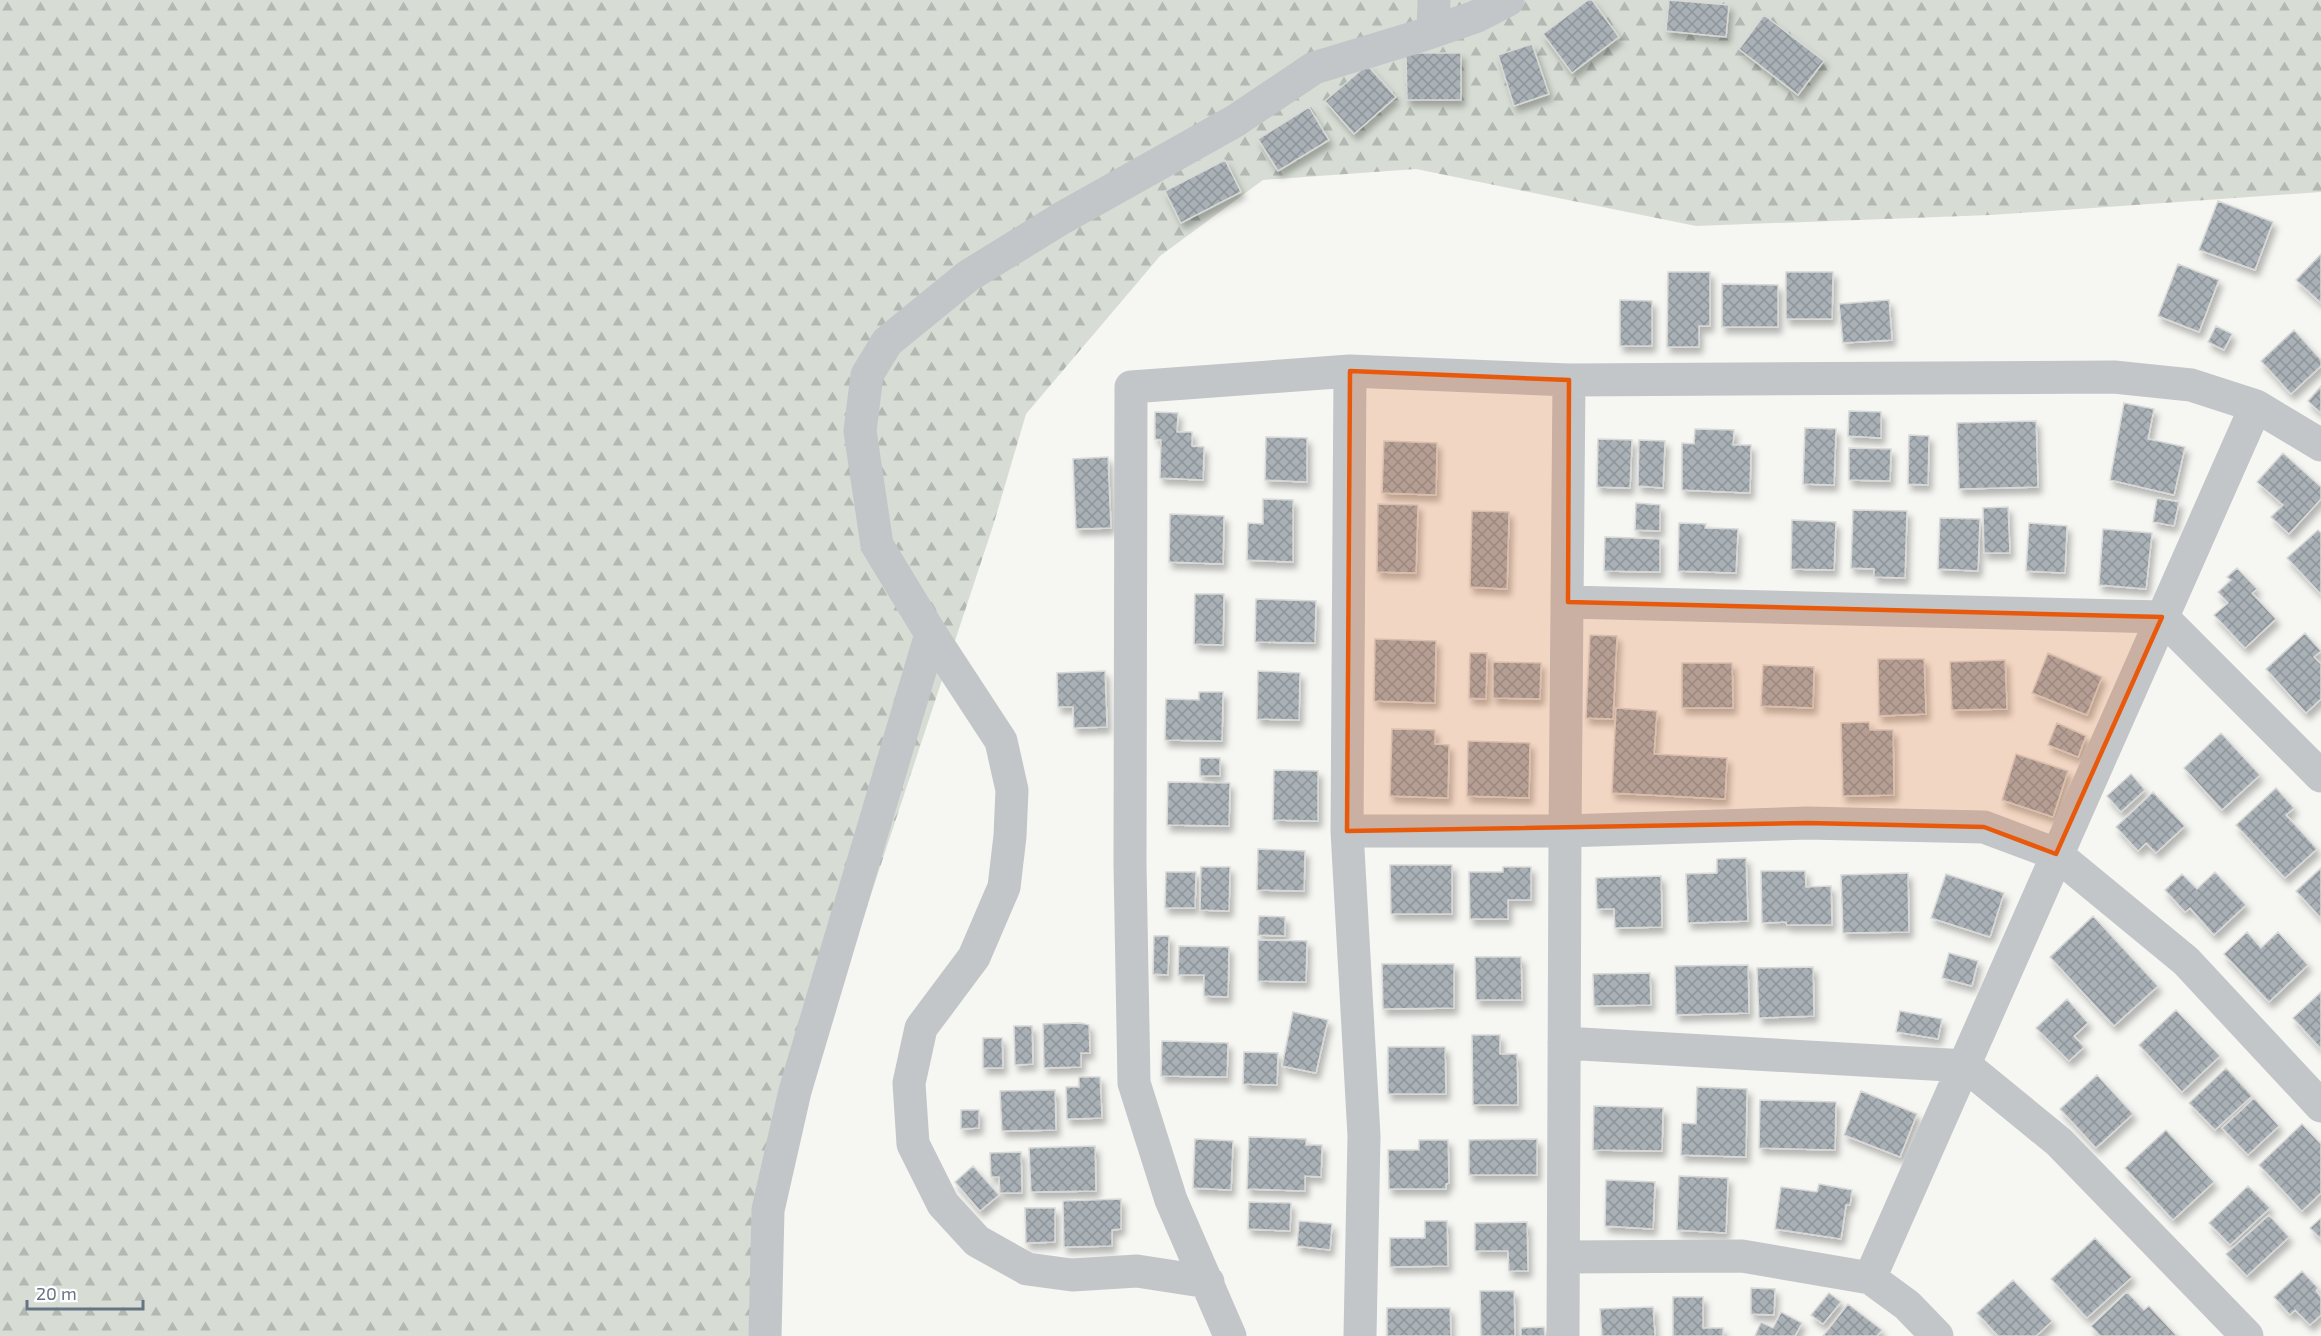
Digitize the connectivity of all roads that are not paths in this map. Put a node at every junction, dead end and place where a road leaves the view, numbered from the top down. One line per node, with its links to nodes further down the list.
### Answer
1 (1508, 0): 2 (street)
2 (1434, 15): 9 (street)
3 (1350, 371): 4 (street); 11 (street); 19 (street)
4 (1569, 380): 5 (street); 7 (street)
5 (2256, 406): 6 (street); 8 (street)
6 (2321, 445)
7 (1568, 602): 8 (street); 12 (street)
8 (2162, 617): 10 (street); 13 (street)
9 (931, 634): 19 (street); 20 (street)
10 (2321, 776)
11 (1347, 831): 12 (street); 22 (street)
12 (1565, 831): 13 (street); 14 (street)
13 (2056, 854): 15 (street); 16 (street)
14 (1564, 1043): 15 (street); 17 (street)
15 (1966, 1066): 18 (street); 25 (street)
16 (2321, 1106)
17 (1564, 1257): 18 (street); 23 (street)
18 (1870, 1278): 24 (street)
19 (1208, 1282): 21 (street)
20 (765, 1336)
21 (1230, 1336)
22 (1360, 1336)
23 (1563, 1336)
24 (1937, 1336)
25 (2247, 1336)

